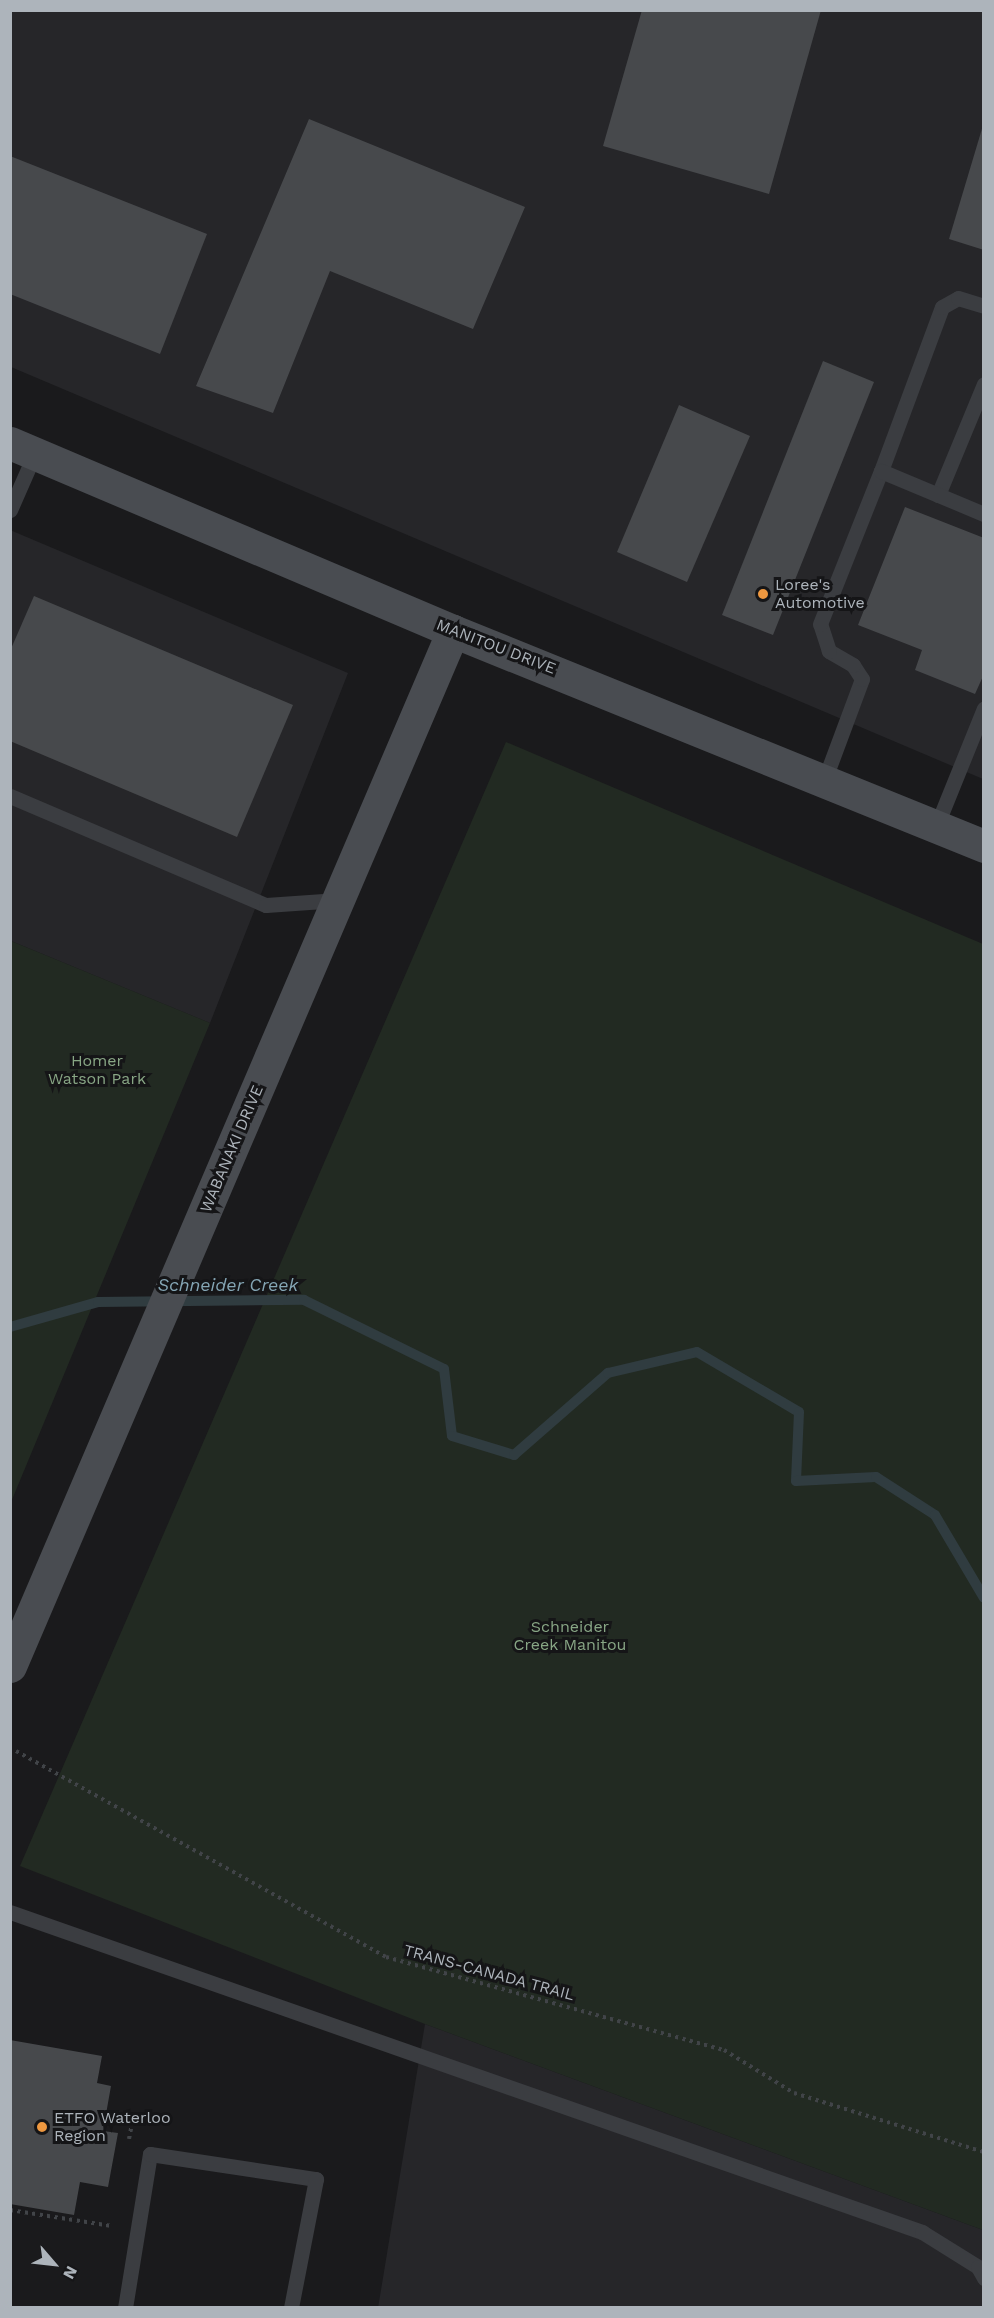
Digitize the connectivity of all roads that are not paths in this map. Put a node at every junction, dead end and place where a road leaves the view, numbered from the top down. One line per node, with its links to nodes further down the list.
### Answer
1 (984, 306): 4 (lane)
2 (984, 384): 5 (lane)
3 (23, 448): 6 (lane); 8 (street, MANITOU DRIVE)
4 (881, 471): 5 (lane); 10 (lane)
5 (938, 495): 7 (lane)
6 (10, 510)
7 (984, 514)
8 (453, 631): 10 (street, MANITOU DRIVE); 14 (street, WABANAKI DRIVE)
9 (984, 708): 12 (lane)
10 (824, 781): 12 (street, MANITOU DRIVE)
11 (10, 796): 14 (lane)
12 (936, 827): 13 (street, MANITOU DRIVE)
13 (984, 846)
14 (338, 900): 15 (street, WABANAKI DRIVE)
15 (10, 1666)
16 (10, 1912): 17 (lane)
17 (984, 2278)
18 (125, 2307): 19 (lane)
19 (291, 2307)

